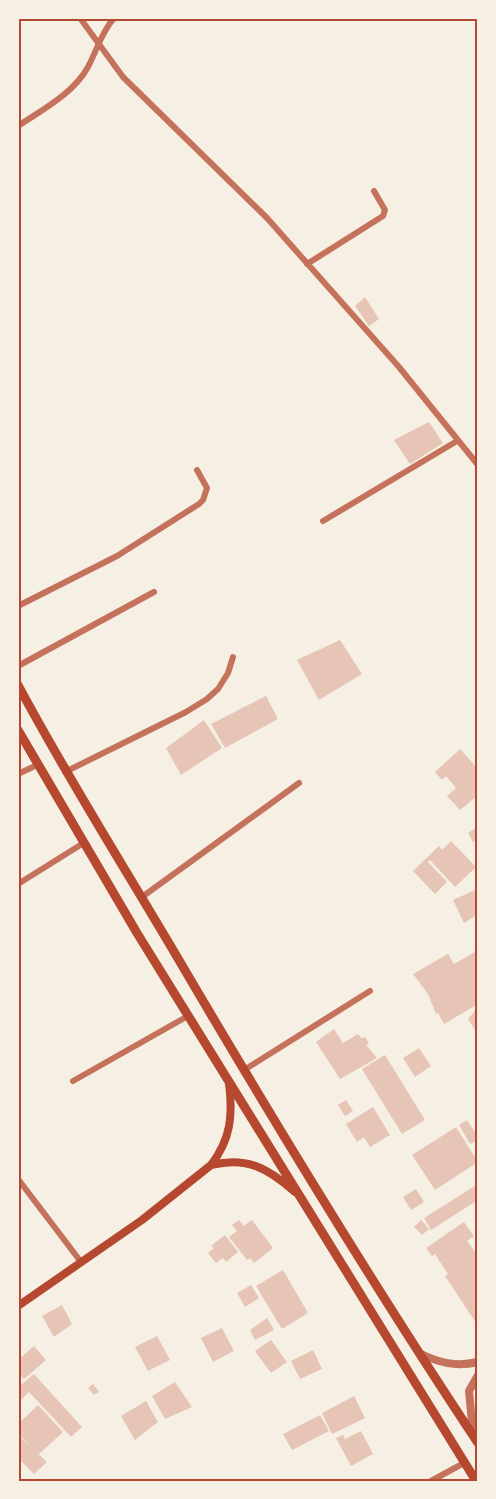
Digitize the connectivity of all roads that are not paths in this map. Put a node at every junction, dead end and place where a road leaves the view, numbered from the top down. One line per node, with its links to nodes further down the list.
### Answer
1 (80, 18): 3 (street)
2 (114, 18): 3 (street)
3 (98, 42): 4 (street); 6 (street)
4 (18, 126)
5 (374, 191): 6 (street)
6 (307, 264): 7 (street)
7 (457, 441): 8 (street); 10 (street)
8 (478, 465)
9 (197, 470): 12 (street)
10 (323, 520)
11 (154, 592): 14 (street)
12 (18, 606)
13 (233, 657): 18 (street)
14 (18, 666)
15 (18, 685): 18 (highway)
16 (18, 730): 17 (highway)
17 (38, 765): 19 (street); 21 (highway)
18 (65, 772): 23 (highway)
19 (18, 774)
20 (299, 783): 23 (street)
21 (82, 844): 22 (street); 25 (highway)
22 (18, 884)
23 (142, 897): 26 (highway)
24 (370, 991): 26 (street)
25 (188, 1016): 27 (street); 28 (highway)
26 (244, 1070): 34 (highway)
27 (73, 1081)
28 (229, 1083): 29 (main road); 31 (highway)
29 (212, 1165): 31 (main road); 32 (main road)
30 (18, 1179): 32 (street)
31 (295, 1192): 38 (highway)
32 (81, 1262): 33 (main road)
33 (18, 1306)
34 (417, 1352): 35 (street); 37 (highway)
35 (478, 1362)
36 (478, 1375): 37 (street)
37 (476, 1439)
38 (464, 1463): 39 (street); 40 (highway)
39 (431, 1481)
40 (476, 1481)

